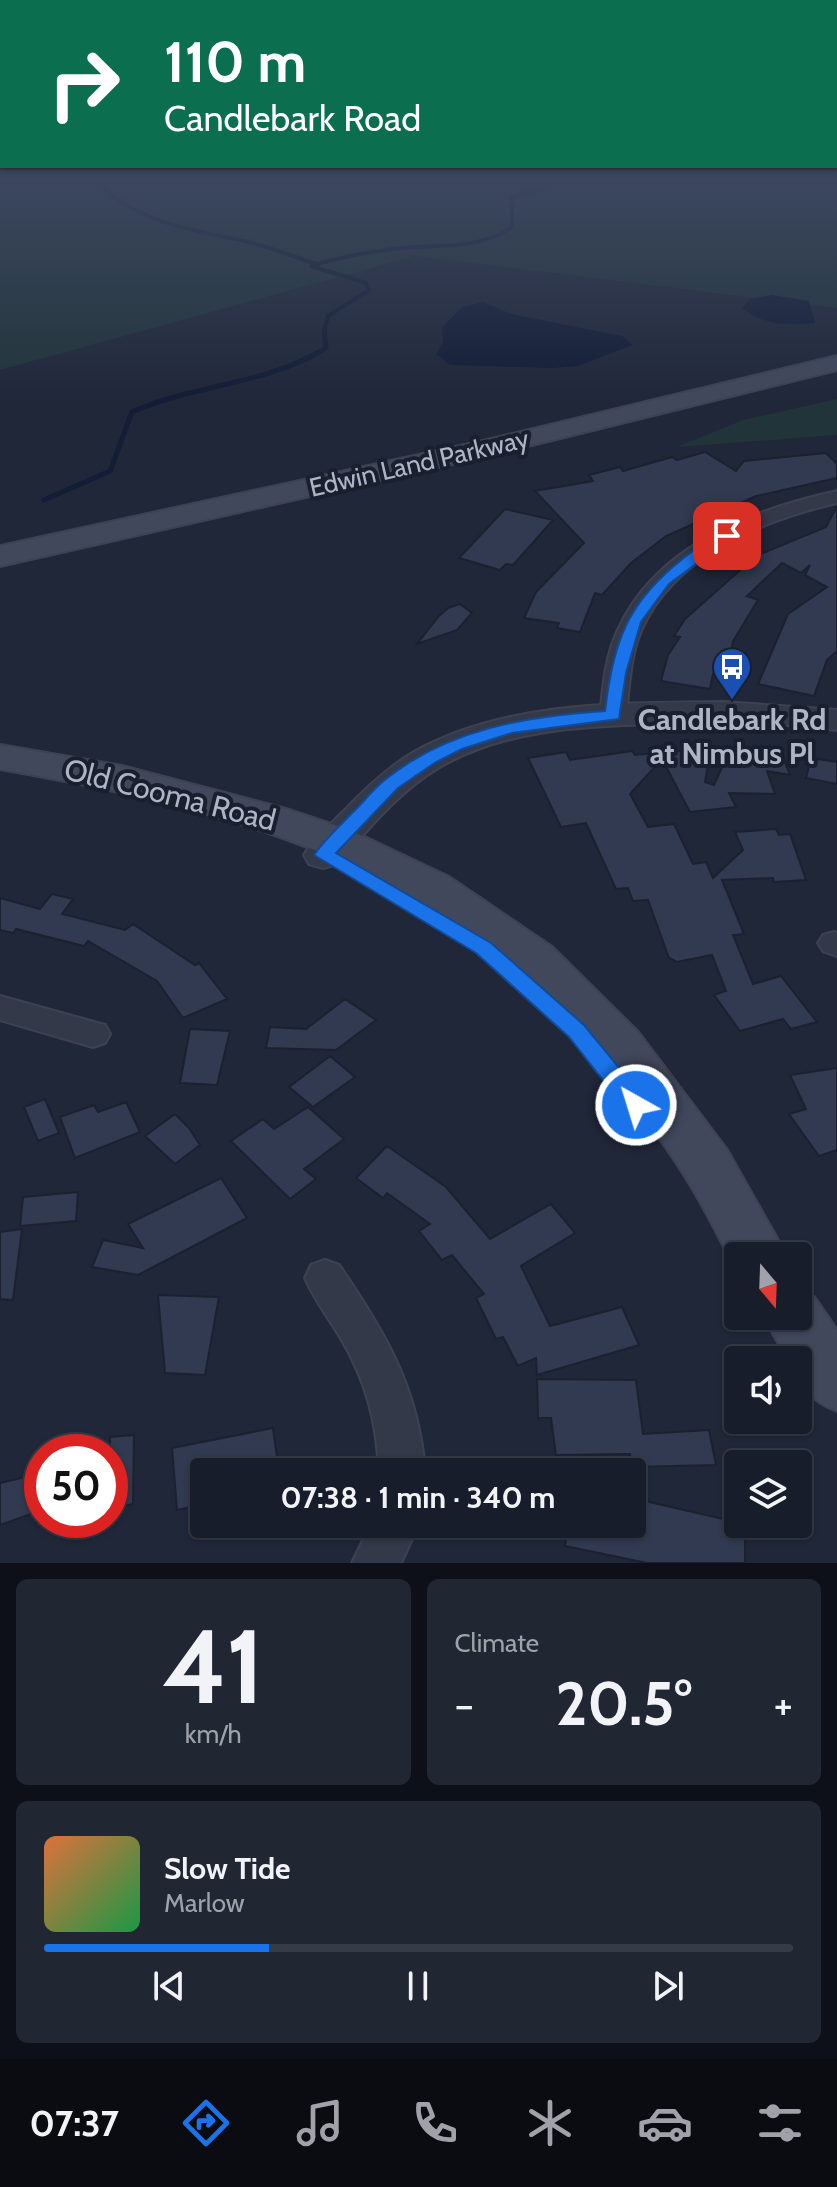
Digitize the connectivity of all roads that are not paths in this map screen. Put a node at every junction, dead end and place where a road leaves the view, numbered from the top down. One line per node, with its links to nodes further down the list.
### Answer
1 (837, 352): 4 (main road, Edwin Land Parkway)
2 (837, 363): 5 (main road, Edwin Land Parkway)
3 (837, 497): 6 (street)
4 (0, 535)
5 (0, 556)
6 (613, 716): 7 (street); 10 (street)
7 (837, 720)
8 (0, 757): 10 (main road, Old Cooma Road)
9 (0, 779): 10 (main road, Old Cooma Road)
10 (330, 848): 13 (main road); 14 (main road)
11 (0, 1008): 12 (street)
12 (93, 1034)
13 (740, 1242)
14 (750, 1242)
15 (325, 1278): 18 (street)
16 (802, 1330): 17 (main road)
17 (837, 1382)
18 (401, 1458)

